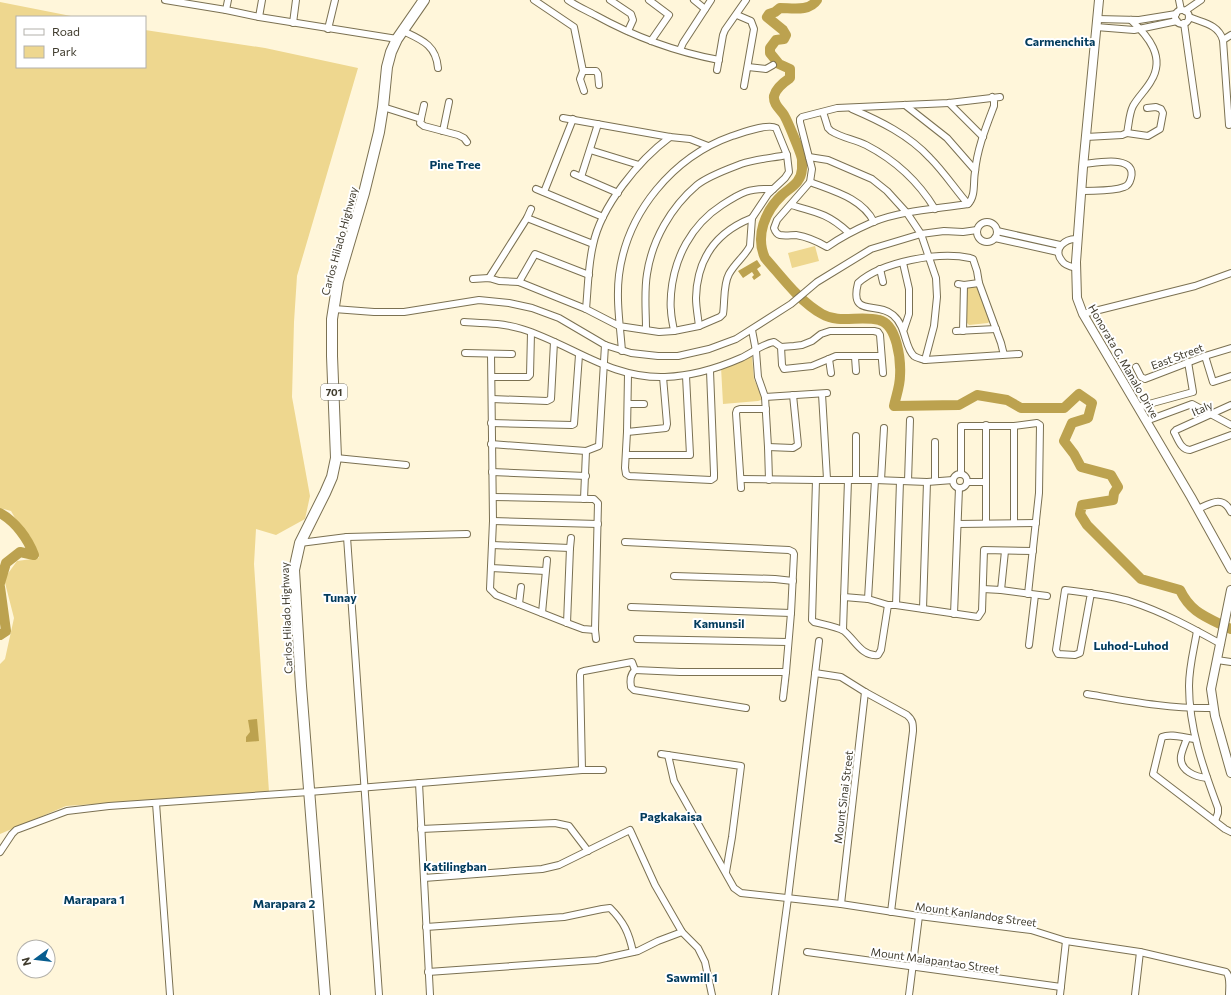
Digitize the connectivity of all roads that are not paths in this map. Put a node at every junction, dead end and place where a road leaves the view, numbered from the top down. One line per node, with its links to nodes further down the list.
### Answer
1 (165, 0): 17 (street)
2 (228, 0): 19 (street)
3 (262, 0): 24 (street)
4 (296, 0): 27 (street)
5 (336, 0): 30 (street)
6 (424, 0): 33 (main road, Carlos Hilado Highway / 701)
7 (534, 0): 43 (street)
8 (568, 0): 32 (street)
9 (610, 0): 32 (street)
10 (649, 0): 36 (street)
11 (694, 0): 18 (street)
12 (711, 0): 18 (street)
13 (746, 0): 22 (street)
14 (1099, 0): 28 (street, Honorata G. Manalo Drive)
15 (1179, 0): 20 (street)
16 (1201, 0): 20 (street)
17 (193, 2): 19 (street)
18 (705, 9): 37 (street)
19 (226, 10): 24 (street)
20 (1183, 10): 21 (street); 23 (street)
21 (1176, 14): 25 (street); 26 (street)
22 (737, 15): 38 (street); 40 (street)
23 (1189, 17): 29 (street); 35 (street)
24 (259, 18): 27 (street)
25 (1131, 20): 28 (street); 31 (street)
26 (1177, 22): 29 (street); 31 (street)
27 (293, 23): 30 (street)
28 (1096, 23): 31 (street); 67 (street, Honorata G. Manalo Drive)
29 (1184, 23): 57 (street)
30 (328, 29): 33 (street)
31 (1140, 29): 64 (street)
32 (628, 32): 36 (street)
33 (400, 35): 41 (street); 53 (main road, Carlos Hilado Highway / 701)
34 (1231, 35): 35 (street)
35 (1224, 40): 62 (street)
36 (651, 41): 37 (street)
37 (680, 50): 38 (street)
38 (719, 60): 42 (street)
39 (773, 65): 40 (street)
40 (748, 67): 45 (street)
41 (438, 68)
42 (717, 70)
43 (582, 71): 44 (street); 46 (street)
44 (599, 85)
45 (744, 86)
46 (584, 91)
47 (992, 97): 48 (street); 50 (street); 66 (street)
48 (1000, 97)
49 (449, 102): 63 (street)
50 (949, 103): 52 (street); 66 (street)
51 (424, 105): 59 (street)
52 (905, 105): 54 (street); 75 (street)
53 (383, 107): 59 (street); 113 (main road, Carlos Hilado Highway / 701)
54 (850, 108): 56 (street); 84 (street)
55 (1147, 108): 64 (street)
56 (823, 112): 72 (street); 87 (street)
57 (1197, 115)
58 (563, 118): 60 (street)
59 (421, 119): 63 (street)
60 (573, 119): 61 (street); 82 (street)
61 (598, 124): 65 (street); 70 (street)
62 (1229, 125)
63 (443, 131): 68 (street)
64 (1127, 133): 67 (street)
65 (670, 137): 69 (street); 74 (street)
66 (982, 137): 75 (street)
67 (1086, 138): 73 (street, Honorata G. Manalo Drive)
68 (467, 142)
69 (708, 146): 71 (street); 117 (street)
70 (590, 150): 74 (street); 77 (street)
71 (787, 155): 80 (street); 119 (street)
72 (810, 157): 78 (street); 88 (street)
73 (1083, 164): 81 (street, Honorata G. Manalo Drive); 81 (street)
74 (639, 165): 83 (street)
75 (975, 170): 84 (street)
76 (574, 174): 77 (street)
77 (581, 177): 83 (street)
78 (810, 182): 85 (street); 92 (street)
79 (536, 189): 82 (street)
80 (773, 189): 91 (street); 123 (street)
81 (1081, 191): 98 (street, Honorata G. Manalo Drive)
82 (544, 192): 89 (street)
83 (618, 193): 89 (street)
84 (968, 204): 87 (street)
85 (790, 205): 95 (street); 95 (street)
86 (531, 209): 90 (street)
87 (935, 209): 88 (street)
88 (907, 213): 92 (street); 96 (street)
89 (603, 217): 99 (street)
90 (527, 218): 99 (street); 108 (street)
91 (752, 218): 118 (street); 118 (street)
92 (874, 222): 95 (street)
93 (977, 230): 94 (street); 96 (street); 97 (street)
94 (997, 231): 97 (street); 100 (street)
95 (850, 233)
96 (921, 234): 102 (street); 122 (street)
97 (995, 238): 101 (street)
98 (1078, 239): 100 (street); 104 (street, Honorata G. Manalo Drive)
99 (593, 244): 107 (street)
100 (1060, 245): 101 (street)
101 (1058, 252): 104 (street)
102 (928, 257): 103 (street); 112 (street); 141 (street)
103 (903, 263): 105 (street); 120 (street)
104 (1077, 268): 115 (street, Honorata G. Manalo Drive)
105 (880, 269): 111 (street); 120 (street)
106 (1231, 273): 115 (street)
107 (588, 275): 110 (street); 114 (street)
108 (489, 278): 109 (street); 110 (street)
109 (473, 279)
110 (519, 282): 114 (street)
111 (883, 282)
112 (980, 283): 121 (street); 121 (street)
113 (334, 309): 126 (street); 178 (main road, Carlos Hilado Highway / 701)
114 (586, 309): 117 (street)
115 (1083, 314): 160 (street, Honorata G. Manalo Drive)
116 (464, 322): 124 (street)
117 (619, 326): 119 (street); 129 (street)
118 (699, 326): 123 (street)
119 (646, 329): 123 (street)
120 (904, 329): 141 (street)
121 (996, 329): 136 (street)
122 (752, 330): 129 (street); 130 (street)
123 (674, 331)
124 (532, 333): 125 (street); 152 (street)
125 (554, 342): 134 (street); 156 (street)
126 (605, 345): 129 (street); 143 (street)
127 (781, 347): 130 (street); 137 (street); 140 (street)
128 (1231, 348): 138 (street, East Street)
129 (622, 351)
130 (756, 351): 145 (street); 155 (street)
131 (465, 353): 132 (street)
132 (491, 354): 133 (street); 152 (street)
133 (512, 354)
134 (579, 354): 143 (street); 165 (street)
135 (1019, 354): 136 (street)
136 (1004, 355): 141 (street)
137 (881, 356): 139 (street); 148 (street)
138 (1205, 356): 142 (street, East Street); 151 (street)
139 (855, 357): 140 (street); 146 (street)
140 (829, 359): 147 (street)
141 (925, 360)
142 (1188, 362): 144 (street, East Street); 160 (street)
143 (603, 365): 149 (street); 176 (street)
144 (1136, 367)
145 (710, 371): 150 (street); 177 (street)
146 (856, 371)
147 (831, 372)
148 (882, 373)
149 (628, 374): 153 (street); 157 (street)
150 (686, 376): 153 (street); 177 (street)
151 (1231, 376)
152 (492, 377): 156 (street)
153 (663, 378): 170 (street)
154 (793, 394): 155 (street); 175 (street); 184 (street)
155 (765, 397): 161 (street)
156 (492, 399): 165 (street)
157 (628, 404): 158 (street); 170 (street)
158 (644, 404)
159 (1231, 405): 162 (street, Italy)
160 (1138, 407): 164 (street, Honorata G. Manalo Drive)
161 (766, 409): 175 (street); 183 (street)
162 (1210, 415): 164 (street); 168 (street); 171 (street, Italy)
163 (910, 420): 192 (street)
164 (1146, 421): 202 (street, Honorata G. Manalo Drive)
165 (491, 423): 174 (street)
166 (986, 425): 167 (street); 181 (street); 196 (street)
167 (1014, 426): 205 (street); 206 (street)
168 (1231, 426)
169 (884, 428): 189 (street)
170 (627, 432): 177 (street)
171 (1231, 435)
172 (856, 436): 188 (street)
173 (935, 442): 193 (street)
174 (491, 444): 176 (street); 180 (street)
175 (768, 446): 185 (street)
176 (586, 451): 182 (street)
177 (627, 455)
178 (336, 458): 179 (street); 213 (main road, Carlos Hilado Highway / 701)
179 (406, 465)
180 (492, 472): 182 (street); 199 (street)
181 (961, 474): 190 (street); 195 (street)
182 (586, 476): 200 (street)
183 (741, 479): 185 (street); 197 (street)
184 (827, 479): 186 (street); 187 (street)
185 (769, 480): 186 (street)
186 (816, 480): 244 (street)
187 (848, 480): 188 (street); 231 (street)
188 (856, 480): 189 (street)
189 (878, 480): 191 (street); 233 (street)
190 (953, 480): 193 (street); 198 (street)
191 (900, 481): 192 (street); 236 (street)
192 (908, 481): 194 (street)
193 (935, 481): 194 (street)
194 (927, 482): 238 (street)
195 (968, 482): 196 (street); 198 (street)
196 (986, 482): 204 (street)
197 (741, 488)
198 (959, 488): 208 (street)
199 (493, 497): 200 (street); 203 (street)
200 (584, 499): 207 (street)
201 (1230, 508): 202 (street)
202 (1198, 509): 220 (street, Honorata G. Manalo Drive)
203 (493, 521): 207 (street); 214 (street)
204 (986, 523): 205 (street); 208 (street)
205 (1014, 523): 206 (street)
206 (1036, 523): 217 (street)
207 (598, 524): 243 (street)
208 (958, 524): 241 (street)
209 (467, 534): 210 (street)
210 (347, 537): 213 (street); 272 (street)
211 (571, 538): 215 (street)
212 (625, 542): 223 (street)
213 (300, 543): 273 (main road, Carlos Hilado Highway / 701)
214 (492, 545): 215 (street); 219 (street)
215 (570, 548): 242 (street)
216 (1005, 551): 217 (street); 225 (street); 226 (street)
217 (1033, 551): 229 (street)
218 (547, 560): 221 (street)
219 (491, 568): 221 (street); 234 (street)
220 (1231, 569)
221 (545, 571): 239 (street)
222 (674, 576): 223 (street)
223 (793, 580): 240 (street)
224 (521, 587): 234 (street)
225 (983, 589): 226 (street); 241 (street)
226 (1001, 590): 229 (street)
227 (1231, 590): 250 (street)
228 (1091, 593): 228 (street); 245 (street)
229 (1028, 594): 230 (street)
230 (1035, 595): 232 (street); 251 (street)
231 (844, 596): 233 (street); 244 (street)
232 (1047, 596)
233 (868, 599): 235 (street)
234 (519, 604): 239 (street)
235 (888, 605): 236 (street); 244 (street)
236 (896, 605): 238 (street)
237 (631, 607): 240 (street)
238 (922, 609): 241 (street)
239 (542, 613): 242 (street)
240 (791, 613): 249 (street)
241 (954, 614)
242 (567, 623): 243 (street)
243 (595, 630): 246 (street)
244 (843, 630)
245 (1197, 631): 250 (street); 261 (street)
246 (596, 639)
247 (637, 639): 249 (street)
248 (818, 641): 256 (street)
249 (788, 642): 255 (street)
250 (1221, 644): 252 (street)
251 (1029, 646)
252 (1217, 660): 253 (street); 262 (street)
253 (1231, 662)
254 (635, 670): 255 (street); 260 (street); 267 (street)
255 (786, 672): 259 (street)
256 (815, 673): 257 (street); 282 (street)
257 (865, 692): 283 (street, Mount Sinai Street); 284 (street)
258 (1087, 694): 261 (street)
259 (783, 698)
260 (746, 708)
261 (1190, 708): 262 (street); 264 (street)
262 (1213, 708): 269 (street)
263 (1187, 738): 264 (street); 270 (street); 275 (street)
264 (1195, 739): 270 (street)
265 (661, 754): 266 (street)
266 (668, 755): 280 (street); 280 (street)
267 (582, 770): 268 (street); 271 (street)
268 (603, 770)
269 (1231, 773)
270 (1207, 778): 275 (street)
271 (419, 784): 272 (street); 276 (street)
272 (365, 788): 273 (street); 297 (street)
273 (309, 792): 274 (street); 296 (main road, Carlos Hilado Highway / 701)
274 (156, 803): 279 (street); 295 (street)
275 (1215, 821): 277 (street)
276 (421, 829): 278 (street); 281 (street)
277 (1231, 832)
278 (588, 851): 281 (street); 287 (street)
279 (0, 852)
280 (726, 872): 282 (street, Mount Kanlandog Street)
281 (424, 878): 286 (street)
282 (788, 898): 283 (street, Mount Kanlandog Street); 300 (street)
283 (841, 904): 284 (street, Mount Kanlandog Street)
284 (891, 912): 285 (street, Mount Kanlandog Street)
285 (919, 916): 288 (street, Mount Kanlandog Street); 292 (street)
286 (426, 927): 289 (street); 293 (street)
287 (682, 932): 289 (street); 299 (street)
288 (1066, 941): 291 (street, Mount Kanlandog Street); 294 (street)
289 (633, 952): 293 (street)
290 (807, 952): 292 (street, Mount Malapantao Street)
291 (1140, 952): 303 (street); 304 (street, Mount Kanlandog Street)
292 (912, 968): 294 (street, Mount Malapantao Street); 301 (street)
293 (428, 972): 298 (street)
294 (1061, 988): 302 (street)
295 (170, 995)
296 (326, 995)
297 (379, 995)
298 (430, 995)
299 (712, 995)
300 (775, 995)
301 (909, 995)
302 (1060, 995)
303 (1135, 995)
304 (1229, 995)

